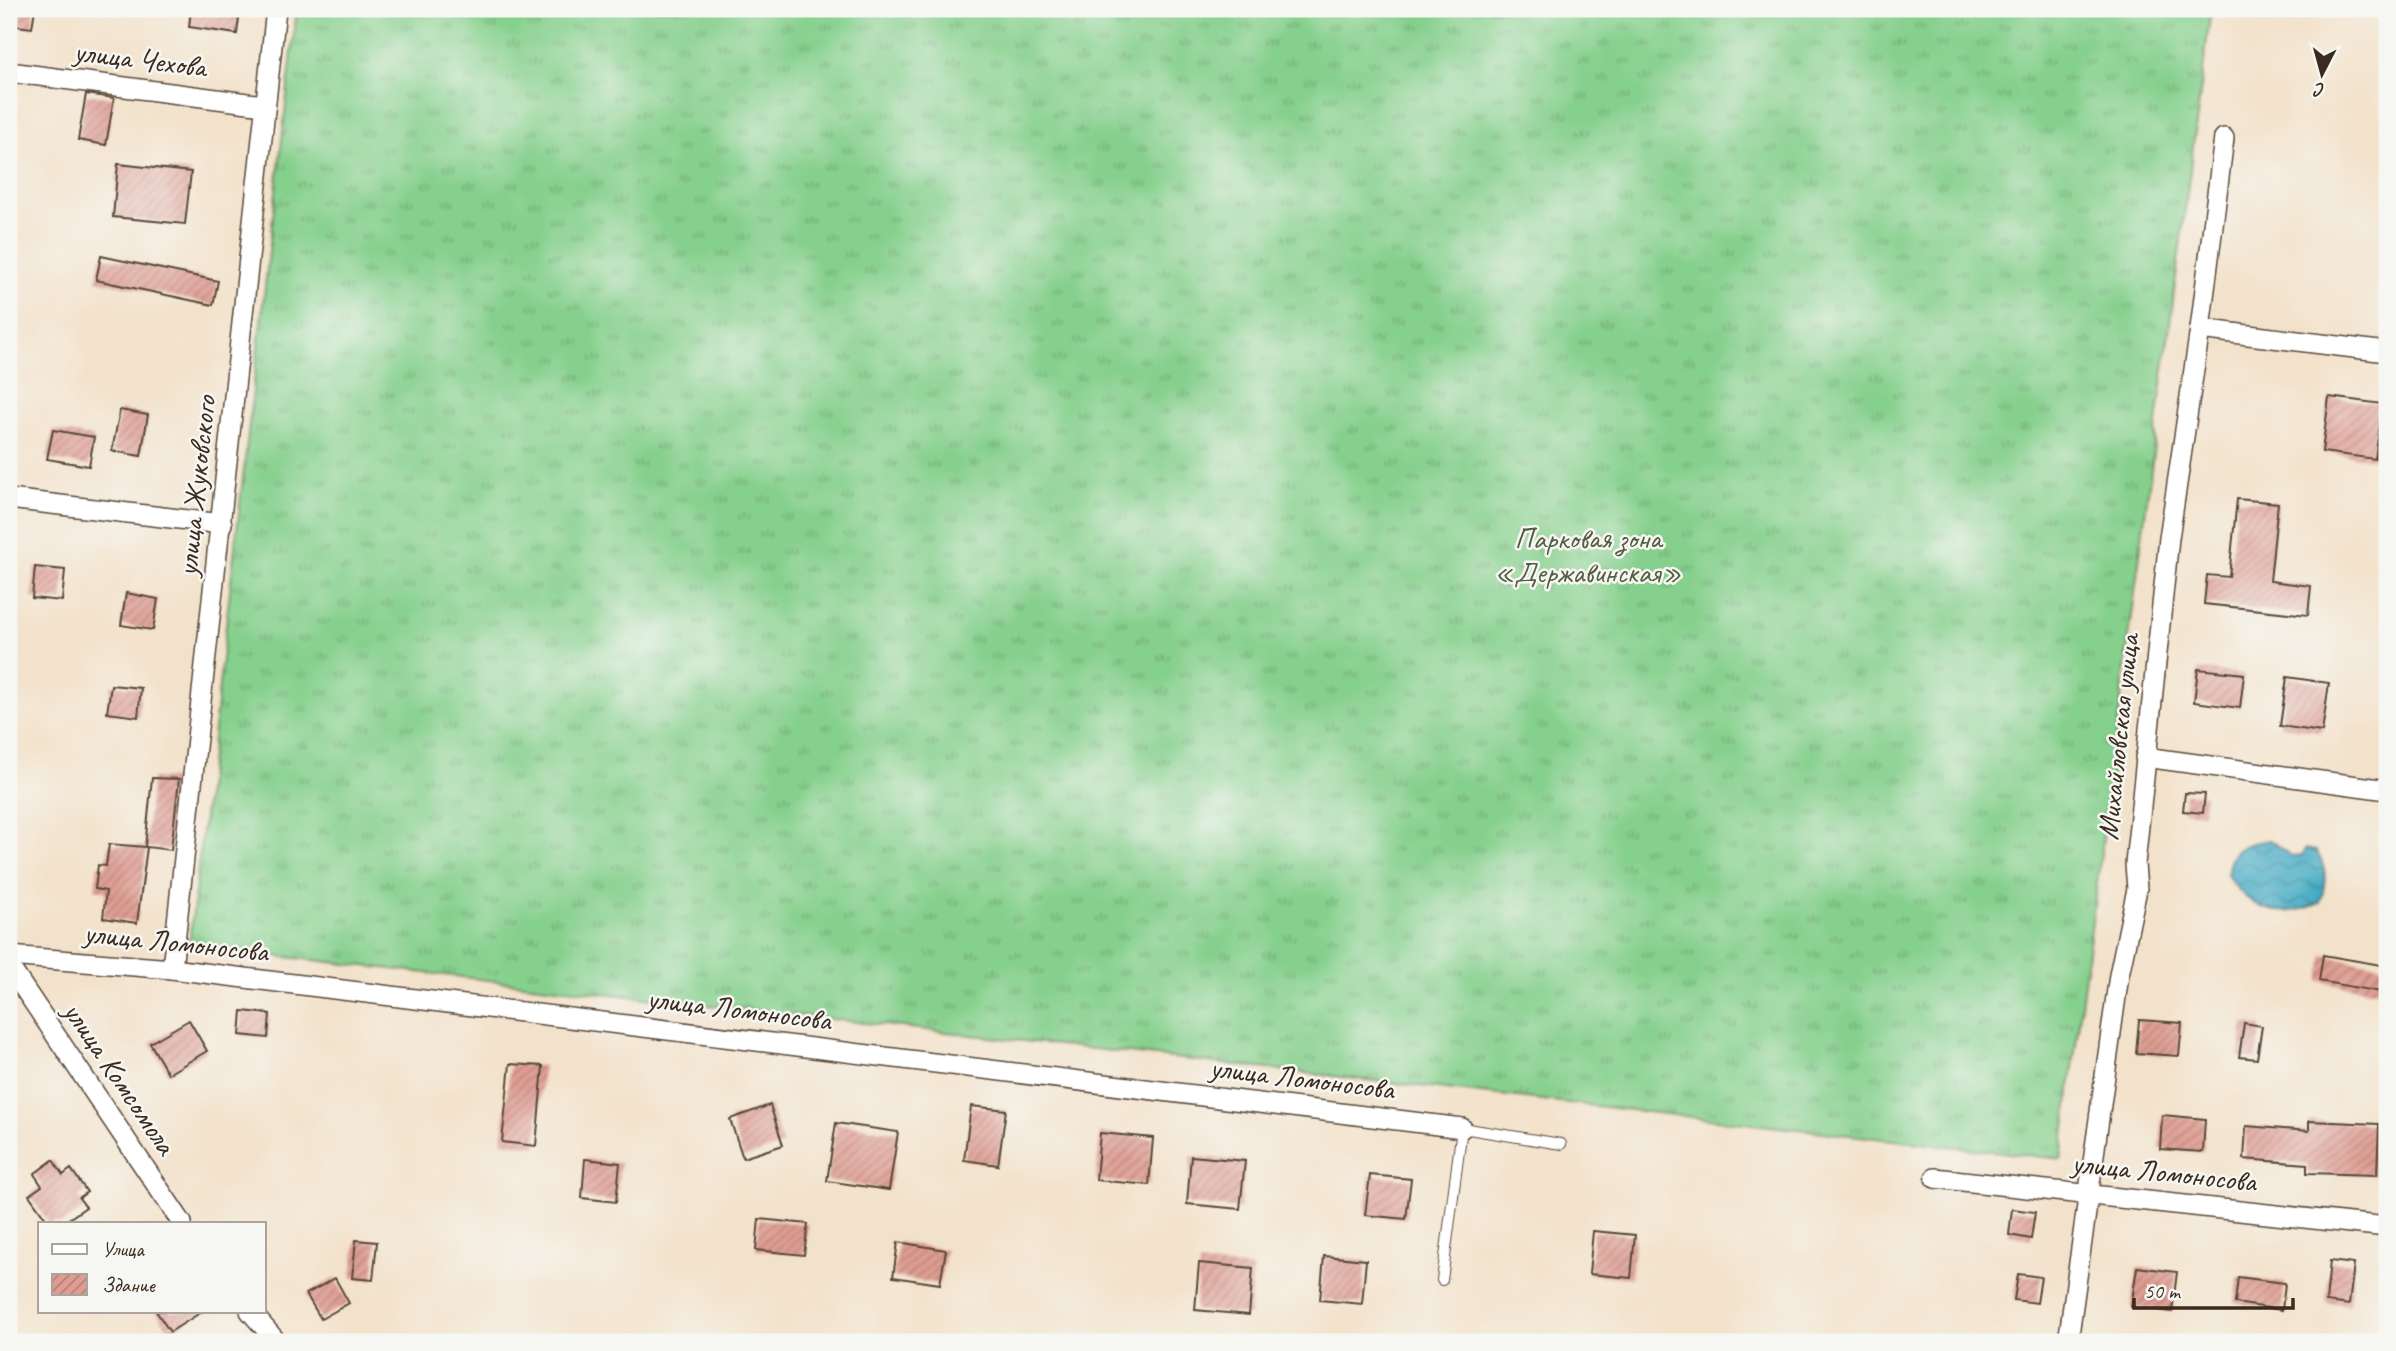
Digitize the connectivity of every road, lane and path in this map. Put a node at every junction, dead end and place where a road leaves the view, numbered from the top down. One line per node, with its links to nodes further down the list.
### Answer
1 (276, 9): 3 (street, улица Жуковского)
2 (9, 72): 3 (street, улица Чехова)
3 (264, 105): 8 (street, улица Жуковского)
4 (2224, 138): 5 (street, Михайловская улица)
5 (2200, 330): 6 (street); 9 (street, Михайловская улица)
6 (2387, 352)
7 (9, 499): 8 (street)
8 (222, 524): 13 (street, улица Жуковского)
9 (2145, 757): 10 (street); 17 (street, Михайловская улица)
10 (2387, 790)
11 (9, 956): 13 (street, улица Ломоносова)
12 (9, 967): 18 (street, улица Комсомола)
13 (172, 969): 14 (street, улица Ломоносова)
14 (1462, 1128): 15 (lane); 20 (lane)
15 (1561, 1144)
16 (1935, 1178): 17 (street, улица Ломоносова)
17 (2087, 1193): 19 (street, улица Ломоносова); 23 (street, Михайловская улица)
18 (181, 1222)
19 (2387, 1227)
20 (1442, 1280)
21 (251, 1312): 22 (street)
22 (277, 1342)
23 (2068, 1342)

